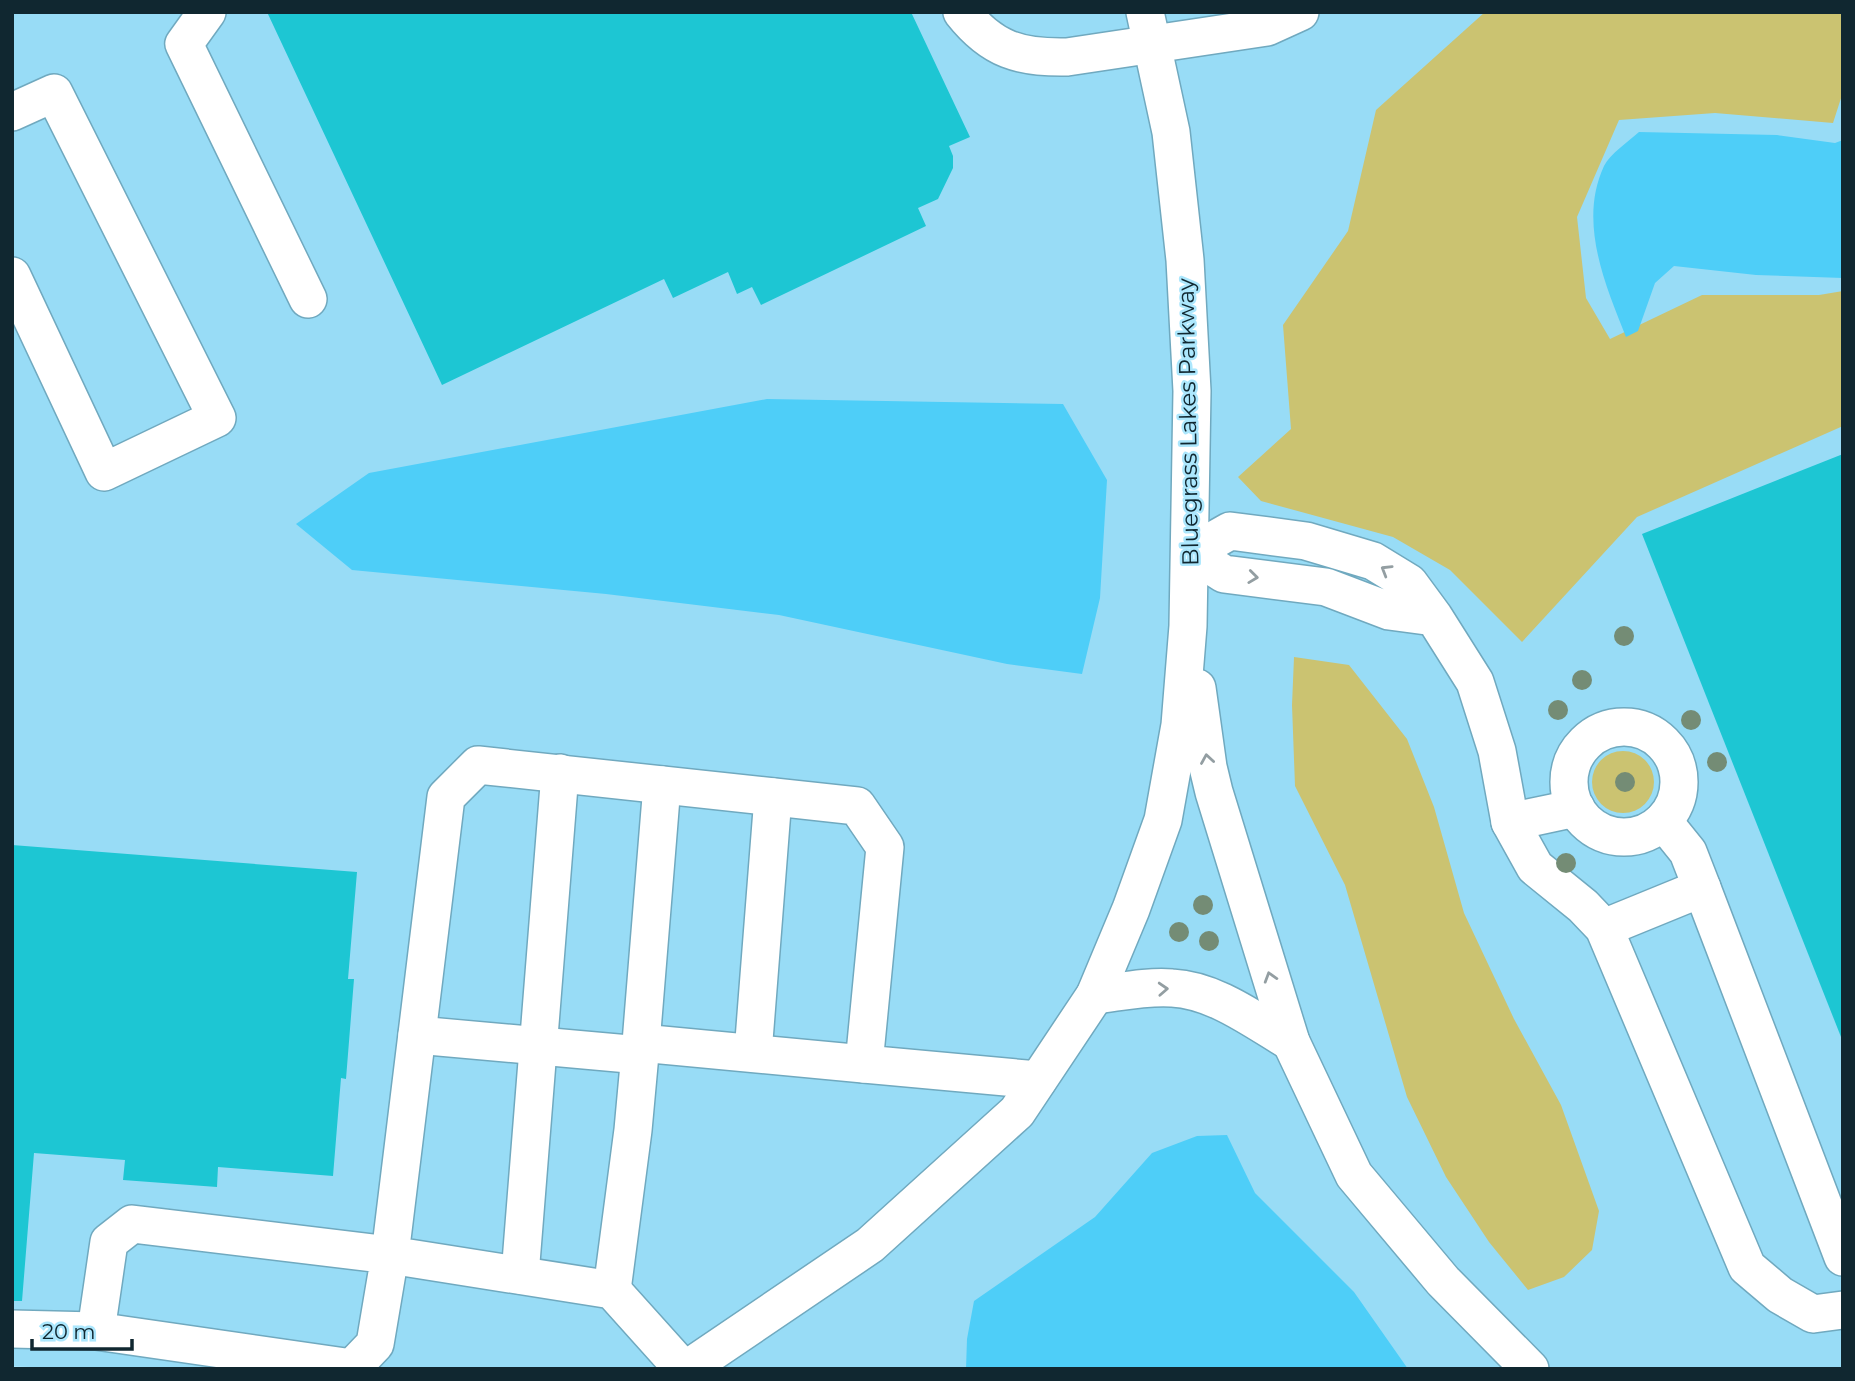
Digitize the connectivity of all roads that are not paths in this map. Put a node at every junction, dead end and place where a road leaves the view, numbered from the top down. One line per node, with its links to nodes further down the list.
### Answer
1 (207, 12): 7 (street)
2 (962, 12): 4 (street)
3 (1300, 12): 4 (street)
4 (1149, 28): 8 (street, Bluegrass Lakes Parkway)
5 (12, 112): 6 (street)
6 (12, 276)
7 (308, 299)
8 (1191, 553): 9 (street, Bluegrass Lakes Parkway); 15 (street)
9 (1188, 626): 18 (street, Bluegrass Lakes Parkway); 20 (street, Bluegrass Lakes Parkway, one-way to 9)
10 (560, 773): 11 (street); 19 (street); 21 (street)
11 (662, 785): 12 (street); 22 (street)
12 (773, 797): 23 (street); 24 (street)
13 (1576, 808): 14 (street); 14 (street); 15 (street)
14 (1663, 821): 16 (street)
15 (1510, 822): 17 (street)
16 (1702, 888): 17 (street); 27 (street)
17 (1604, 928): 30 (street)
18 (1095, 995): 20 (street, one-way to 20); 25 (street, Bluegrass Lakes Parkway)
19 (417, 1035): 21 (street); 26 (street)
20 (1291, 1042): 34 (street, Bluegrass Lakes Parkway)
21 (538, 1046): 22 (street); 28 (street)
22 (640, 1049): 23 (street); 29 (street)
23 (753, 1053): 24 (street)
24 (864, 1064): 25 (street)
25 (1038, 1080): 33 (street, Bluegrass Lakes Parkway)
26 (390, 1255): 28 (street); 32 (street); 32 (street)
27 (1843, 1257)
28 (520, 1275): 29 (street)
29 (612, 1290): 33 (street)
30 (1843, 1310)
31 (12, 1329): 32 (street)
32 (96, 1331)
33 (685, 1369)
34 (1530, 1369)

